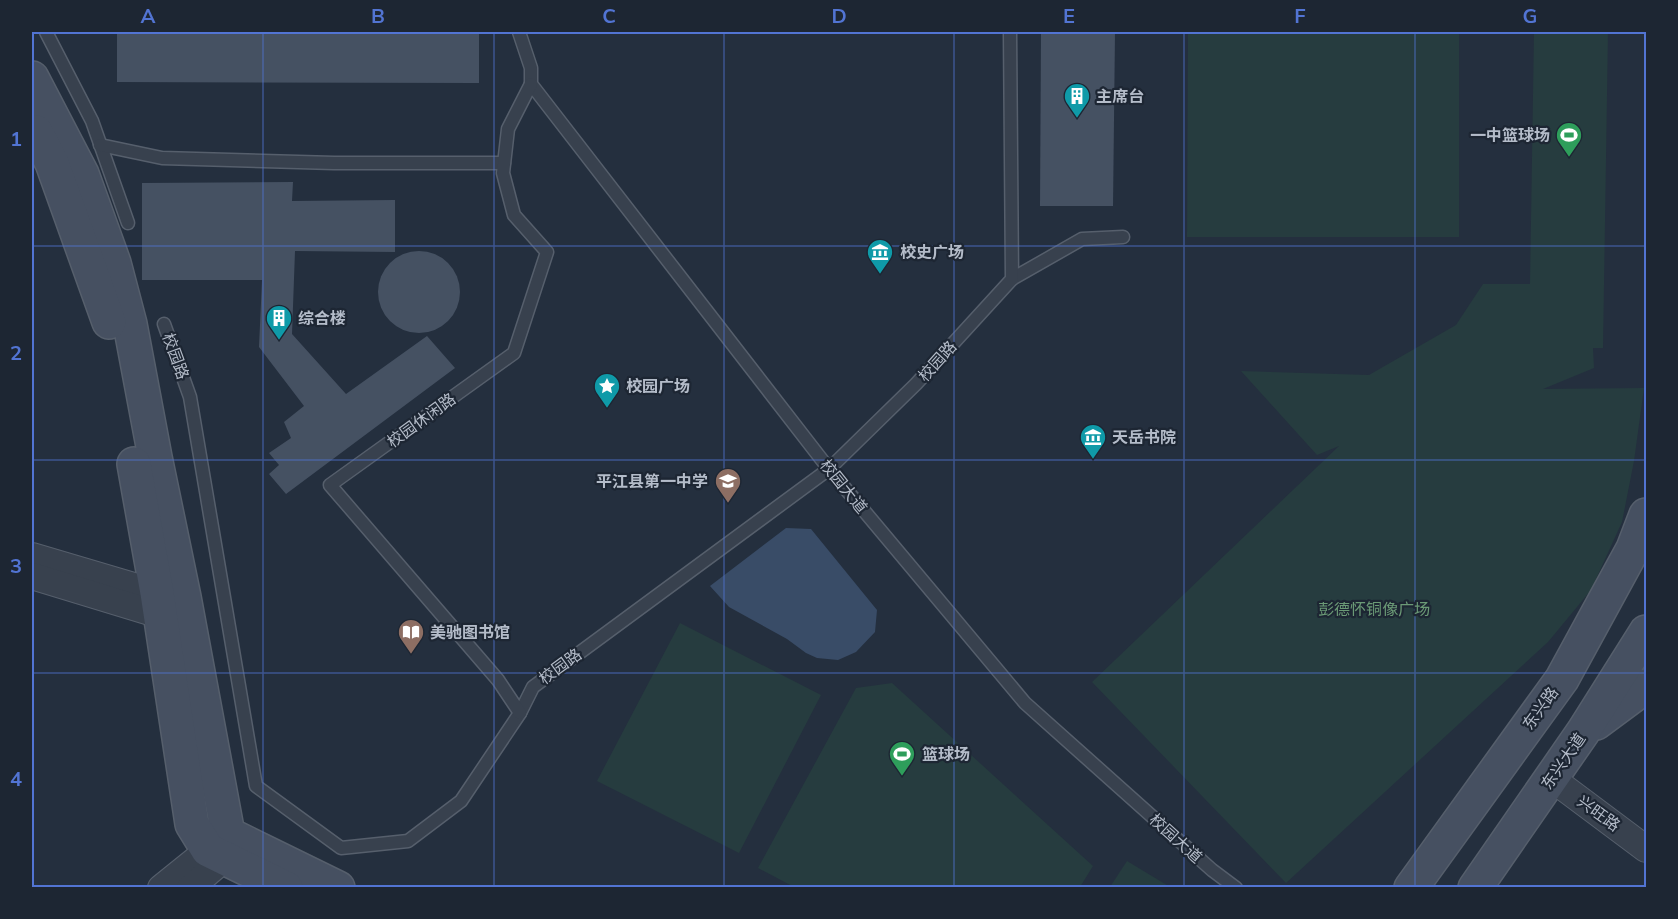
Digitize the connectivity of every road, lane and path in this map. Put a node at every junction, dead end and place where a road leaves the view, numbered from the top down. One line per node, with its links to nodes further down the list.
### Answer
1 (46, 32): 7 (lane)
2 (519, 32): 5 (lane, 校园大道)
3 (1010, 32): 11 (lane)
4 (32, 78): 18 (street)
5 (531, 84): 8 (lane, 校园休闲路); 13 (lane, 校园大道)
6 (32, 123): 18 (street)
7 (100, 145): 8 (lane); 9 (lane)
8 (504, 163): 21 (lane, 校园休闲路)
9 (128, 223)
10 (1123, 237): 11 (lane, 校园路)
11 (1012, 279): 13 (lane, 校园路)
12 (164, 324): 21 (lane, 校园路)
13 (830, 469): 21 (lane, 校园路); 30 (lane, 校园大道)
14 (1647, 515): 15 (street, 东兴路)
15 (1640, 551): 31 (street, 东兴路)
16 (32, 555): 18 (street)
17 (32, 576): 18 (street)
18 (172, 606): 24 (street)
19 (1647, 632): 22 (street, 东兴大道)
20 (1647, 686): 22 (street)
21 (520, 713)
22 (1583, 732): 23 (street, 东兴大道)
23 (1551, 778): 25 (street, 兴旺路); 32 (street, 东兴大道)
24 (228, 847): 26 (street); 27 (street); 28 (street); 29 (street)
25 (1647, 849)
26 (161, 888)
27 (190, 888)
28 (286, 888)
29 (338, 888)
30 (1236, 888)
31 (1412, 888)
32 (1475, 888)

